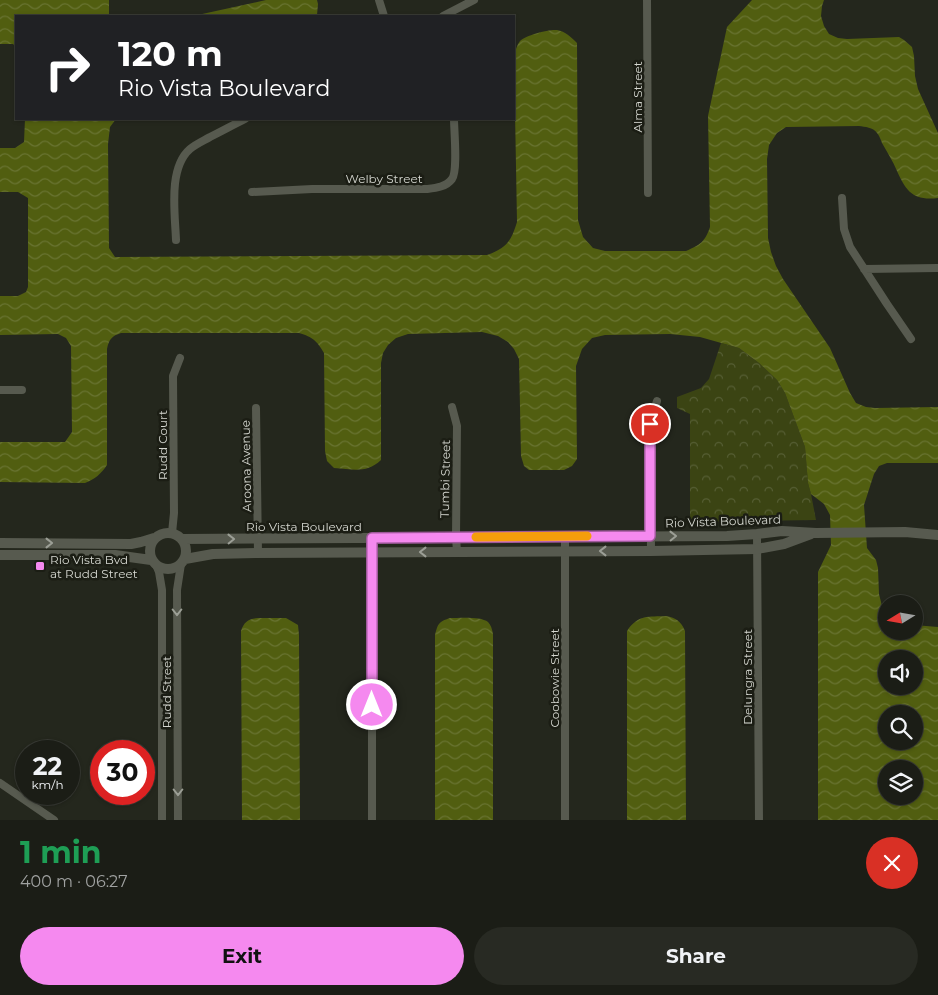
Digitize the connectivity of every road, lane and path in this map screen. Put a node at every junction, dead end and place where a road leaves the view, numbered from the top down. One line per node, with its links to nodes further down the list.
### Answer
1 (379, 0): 4 (street)
2 (474, 0): 5 (street)
3 (647, 0): 9 (street, Alma Street)
4 (384, 15)
5 (444, 15)
6 (243, 120): 11 (street)
7 (454, 120): 8 (street, Welby Street)
8 (252, 192)
9 (648, 193)
10 (842, 198): 13 (street)
11 (176, 240)
12 (938, 268): 13 (street)
13 (864, 269): 14 (street)
14 (911, 339)
15 (180, 358): 21 (street, Rudd Court)
16 (0, 390): 17 (street)
17 (22, 390)
18 (657, 401): 26 (street)
19 (452, 407): 27 (street, Tumbi Street)
20 (256, 408): 29 (street, Aroona Avenue)
21 (172, 532): 28 (street); 31 (street)
22 (816, 533): 23 (street, Rio Vista Boulevard); 24 (street, Rio Vista Boulevard); 33 (street, Rio Vista Boulevard)
23 (757, 534): 26 (street, Rio Vista Boulevard, one-way to 23); 33 (street, Delungra Street)
24 (938, 535)
25 (565, 536): 26 (street, Rio Vista Boulevard); 27 (street, Rio Vista Boulevard); 36 (street, Coobowie Street)
26 (650, 536): 34 (street)
27 (456, 537): 30 (street, Rio Vista Boulevard); 35 (street, Tumbi Street)
28 (154, 538): 32 (street, one-way to 28); 41 (street)
29 (258, 538): 30 (street, Rio Vista Boulevard); 31 (street, Rio Vista Boulevard, one-way to 29); 37 (street, Aroona Avenue)
30 (372, 538): 38 (street)
31 (182, 539): 40 (street)
32 (0, 543)
33 (757, 550): 34 (street, Rio Vista Boulevard); 50 (street, Delungra Street)
34 (650, 551): 36 (street, Rio Vista Boulevard, one-way to 36)
35 (457, 552): 36 (street, Rio Vista Boulevard); 38 (street, Rio Vista Boulevard, one-way to 38)
36 (565, 552): 49 (street, Coobowie Street)
37 (258, 553): 38 (street, Rio Vista Boulevard); 40 (street, Rio Vista Boulevard)
38 (372, 553): 48 (street)
39 (0, 555): 41 (street)
40 (183, 561): 41 (street); 42 (street, Rudd Street, one-way to 42)
41 (154, 563): 43 (street, Rudd Street)
42 (178, 761): 43 (street); 47 (street, Rudd Street, one-way to 47)
43 (162, 762): 46 (street, Rudd Street)
44 (0, 783): 45 (street)
45 (54, 820)
46 (162, 820)
47 (178, 820)
48 (372, 820)
49 (566, 820)
50 (759, 820)

